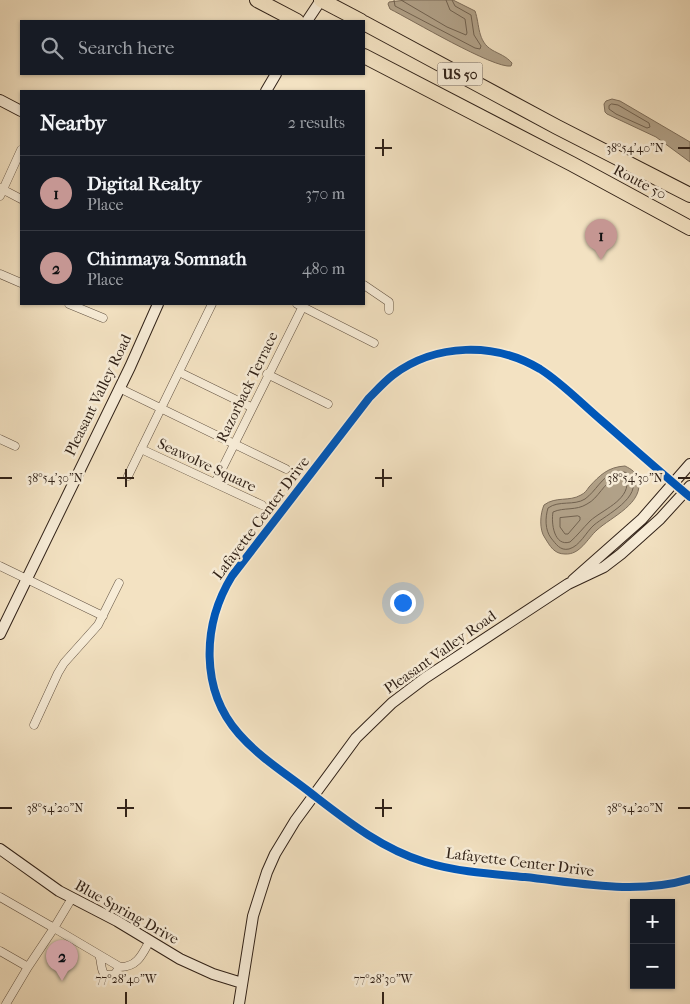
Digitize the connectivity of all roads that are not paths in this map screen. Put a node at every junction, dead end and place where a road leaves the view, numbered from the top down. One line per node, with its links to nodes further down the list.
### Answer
1 (257, 0): 3 (highway)
2 (321, 0): 4 (main road); 5 (highway, US 50)
3 (295, 20)
4 (308, 20)
5 (358, 20)
6 (365, 24): 14 (highway, Route 50 / US 50)
7 (365, 57): 16 (highway, Route 50 / US 50)
8 (275, 75): 9 (main road)
9 (267, 90)
10 (0, 100): 11 (main road)
11 (20, 110)
12 (20, 152): 13 (street)
13 (1, 191): 15 (street)
14 (690, 195)
15 (20, 199)
16 (690, 228)
17 (0, 274): 18 (street)
18 (20, 283)
19 (365, 286): 24 (street)
20 (72, 305): 25 (street)
21 (158, 305): 29 (main road, Pleasant Valley Road)
22 (212, 305): 27 (street)
23 (301, 305): 26 (street); 28 (street, Razorback Terrace)
24 (389, 310)
25 (103, 318)
26 (374, 343)
27 (179, 372): 31 (street); 32 (street)
28 (267, 374): 30 (street); 31 (street, Razorback Terrace)
29 (119, 388): 32 (street); 45 (main road, Pleasant Valley Road)
30 (328, 404)
31 (251, 407): 34 (street, Razorback Terrace)
32 (160, 409): 34 (street); 36 (street)
33 (0, 439): 35 (street)
34 (234, 444): 38 (street); 40 (street, Razorback Terrace)
35 (16, 446)
36 (141, 449): 39 (street); 40 (street, Seawolve Square)
37 (690, 464): 41 (main road, Pleasant Valley Road)
38 (286, 469)
39 (128, 476)
40 (215, 483): 43 (street, Seawolve Square)
41 (674, 484): 42 (street, Lafayette Center Drive); 47 (main road, Pleasant Valley Road); 51 (street, Lafayette Center Drive)
42 (688, 492): 47 (main road, Pleasant Valley Road)
43 (262, 505)
44 (0, 566): 45 (street)
45 (26, 579): 48 (street); 49 (main road, Pleasant Valley Road)
46 (119, 583): 48 (street)
47 (568, 584): 51 (main road, Pleasant Valley Road)
48 (103, 616): 50 (street)
49 (0, 634)
50 (34, 725)
51 (313, 795): 53 (street, Lafayette Center Drive); 62 (main road, Pleasant Valley Road)
52 (2, 851): 55 (main road, Blue Spring Drive)
53 (690, 878)
54 (0, 897): 56 (street)
55 (72, 898): 56 (street); 57 (main road, Blue Spring Drive)
56 (54, 928): 59 (street); 60 (street)
57 (149, 942): 61 (street); 62 (main road, Blue Spring Drive)
58 (0, 951): 60 (street)
59 (99, 955): 61 (street); 61 (street)
60 (28, 967): 63 (street)
61 (120, 967)
62 (242, 983): 64 (main road, Pleasant Valley Road)
63 (6, 1004)
64 (239, 1004)

